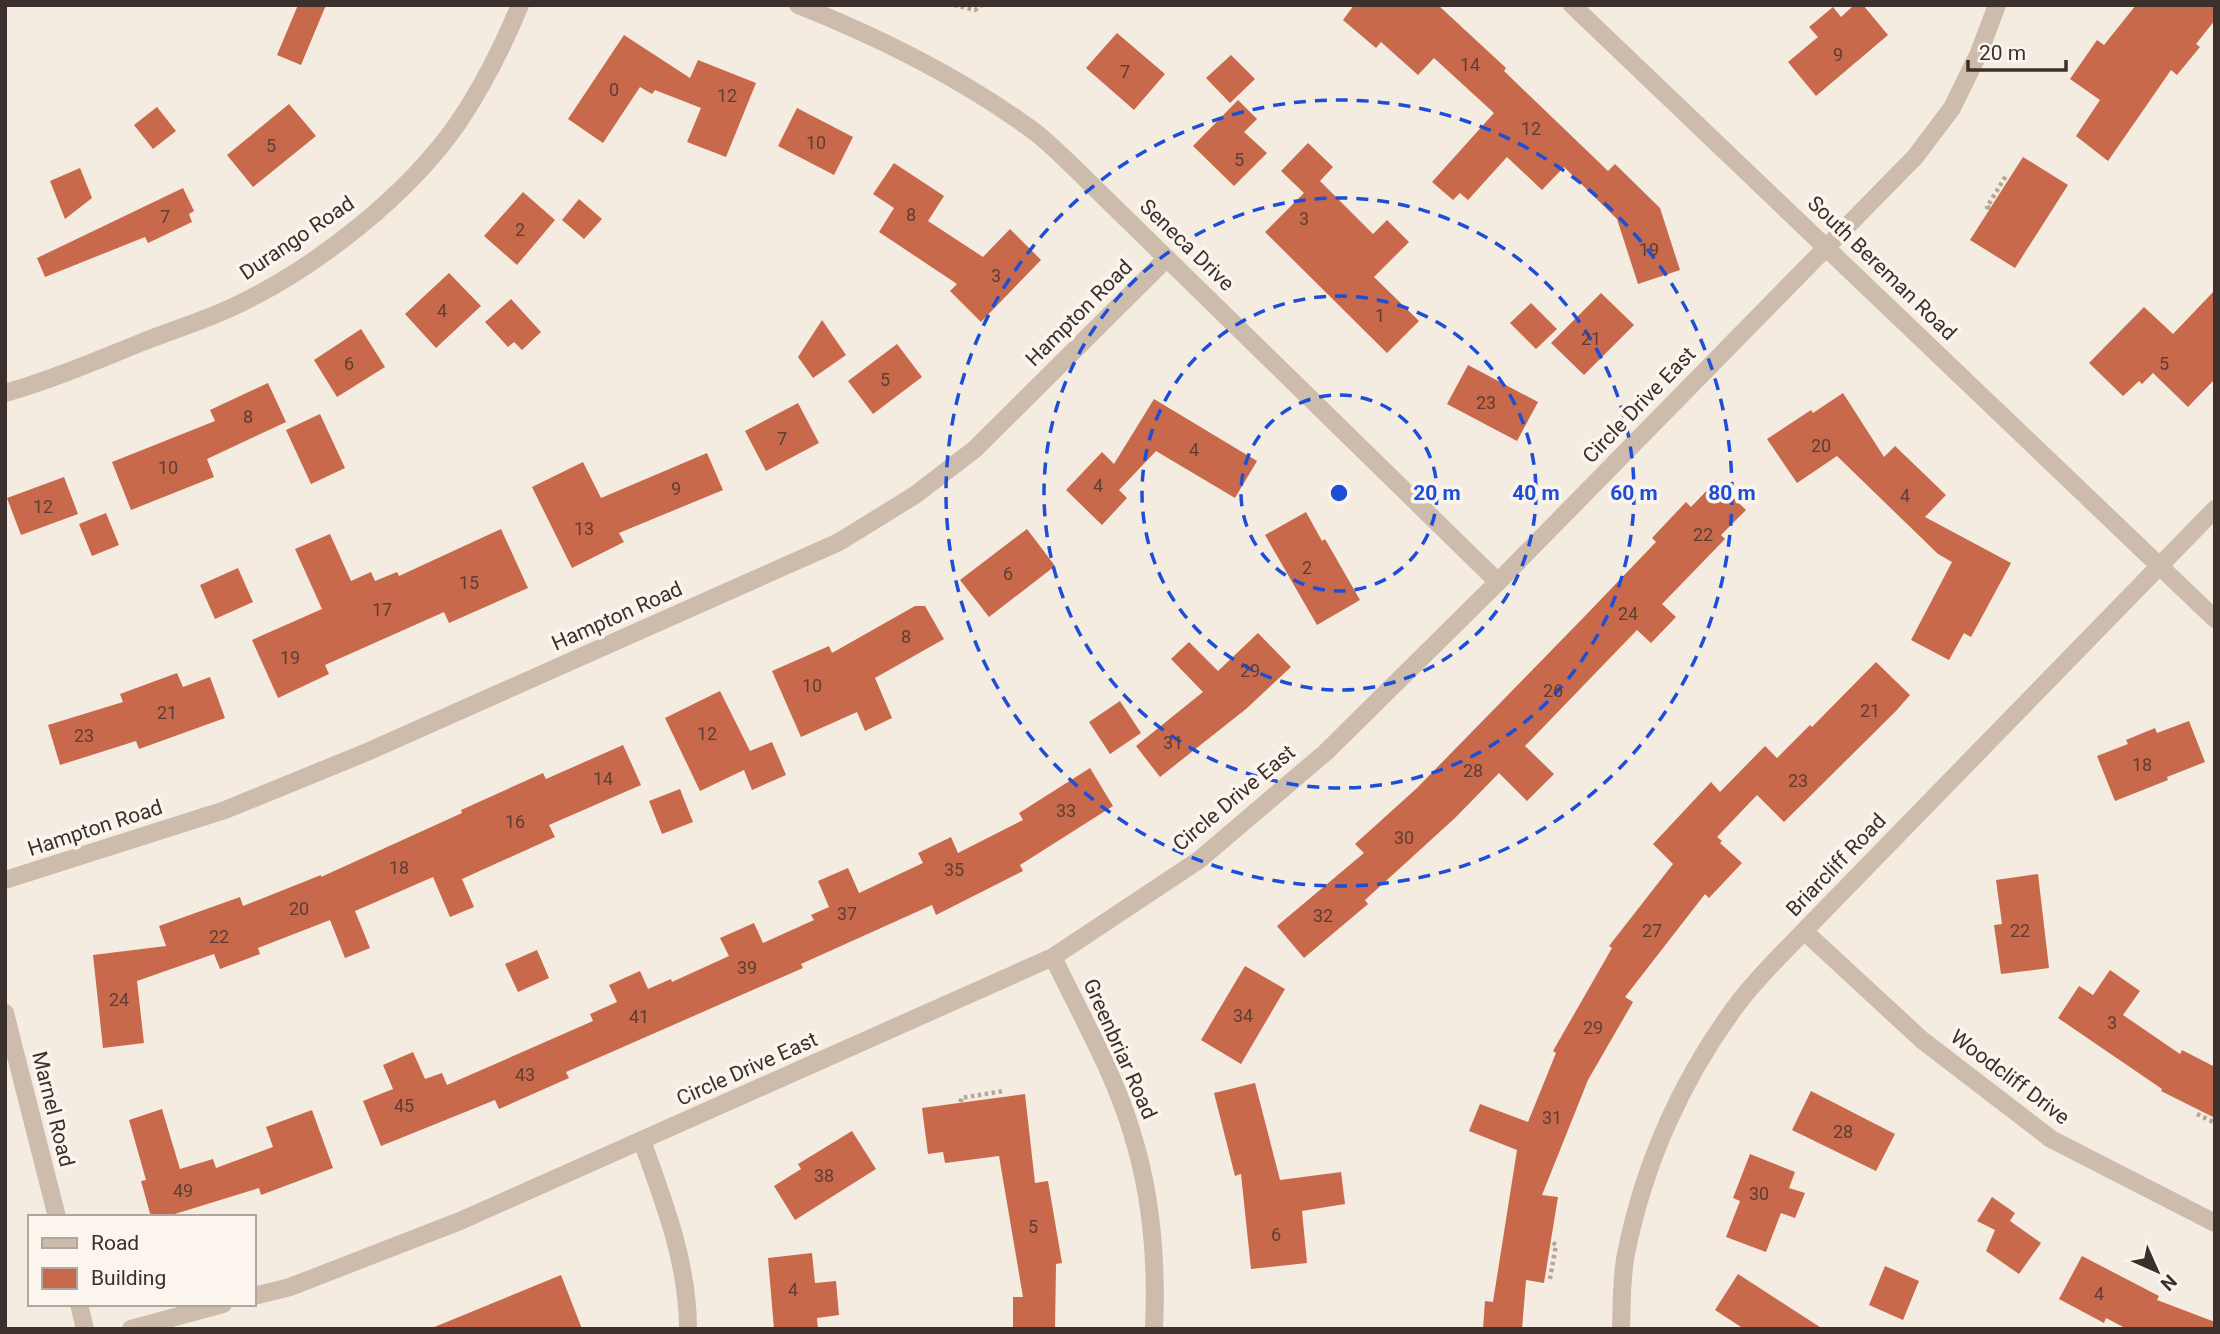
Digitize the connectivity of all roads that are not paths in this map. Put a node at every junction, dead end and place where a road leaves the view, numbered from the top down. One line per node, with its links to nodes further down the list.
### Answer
1 (520, 5): 7 (street, Durango Road)
2 (798, 5): 6 (street, Seneca Drive)
3 (1572, 5): 5 (street, South Bereman Road)
4 (1997, 5): 5 (street, Circle Drive East)
5 (1826, 245): 9 (street, South Bereman Road); 10 (street, Circle Drive East)
6 (1167, 258): 10 (street, Seneca Drive); 12 (street, Hampton Road)
7 (5, 393)
8 (2215, 509): 9 (street, Briarcliff Road)
9 (2158, 566): 11 (street, South Bereman Road); 13 (street, Briarcliff Road)
10 (1498, 582): 14 (street, Circle Drive East)
11 (2215, 618)
12 (5, 880)
13 (1804, 930): 18 (street, Woodcliff Drive); 26 (street, Briarcliff Road)
14 (1053, 957): 16 (street, Circle Drive East); 25 (street, Greenbriar Road)
15 (5, 1013): 17 (street, Marnel Road)
16 (642, 1141): 19 (street, Circle Drive East); 24 (street)
17 (56, 1215)
18 (2215, 1223)
19 (256, 1295)
20 (79, 1306): 22 (street)
21 (216, 1306): 23 (street)
22 (85, 1329)
23 (131, 1329)
24 (688, 1329)
25 (1154, 1329)
26 (1621, 1329)

